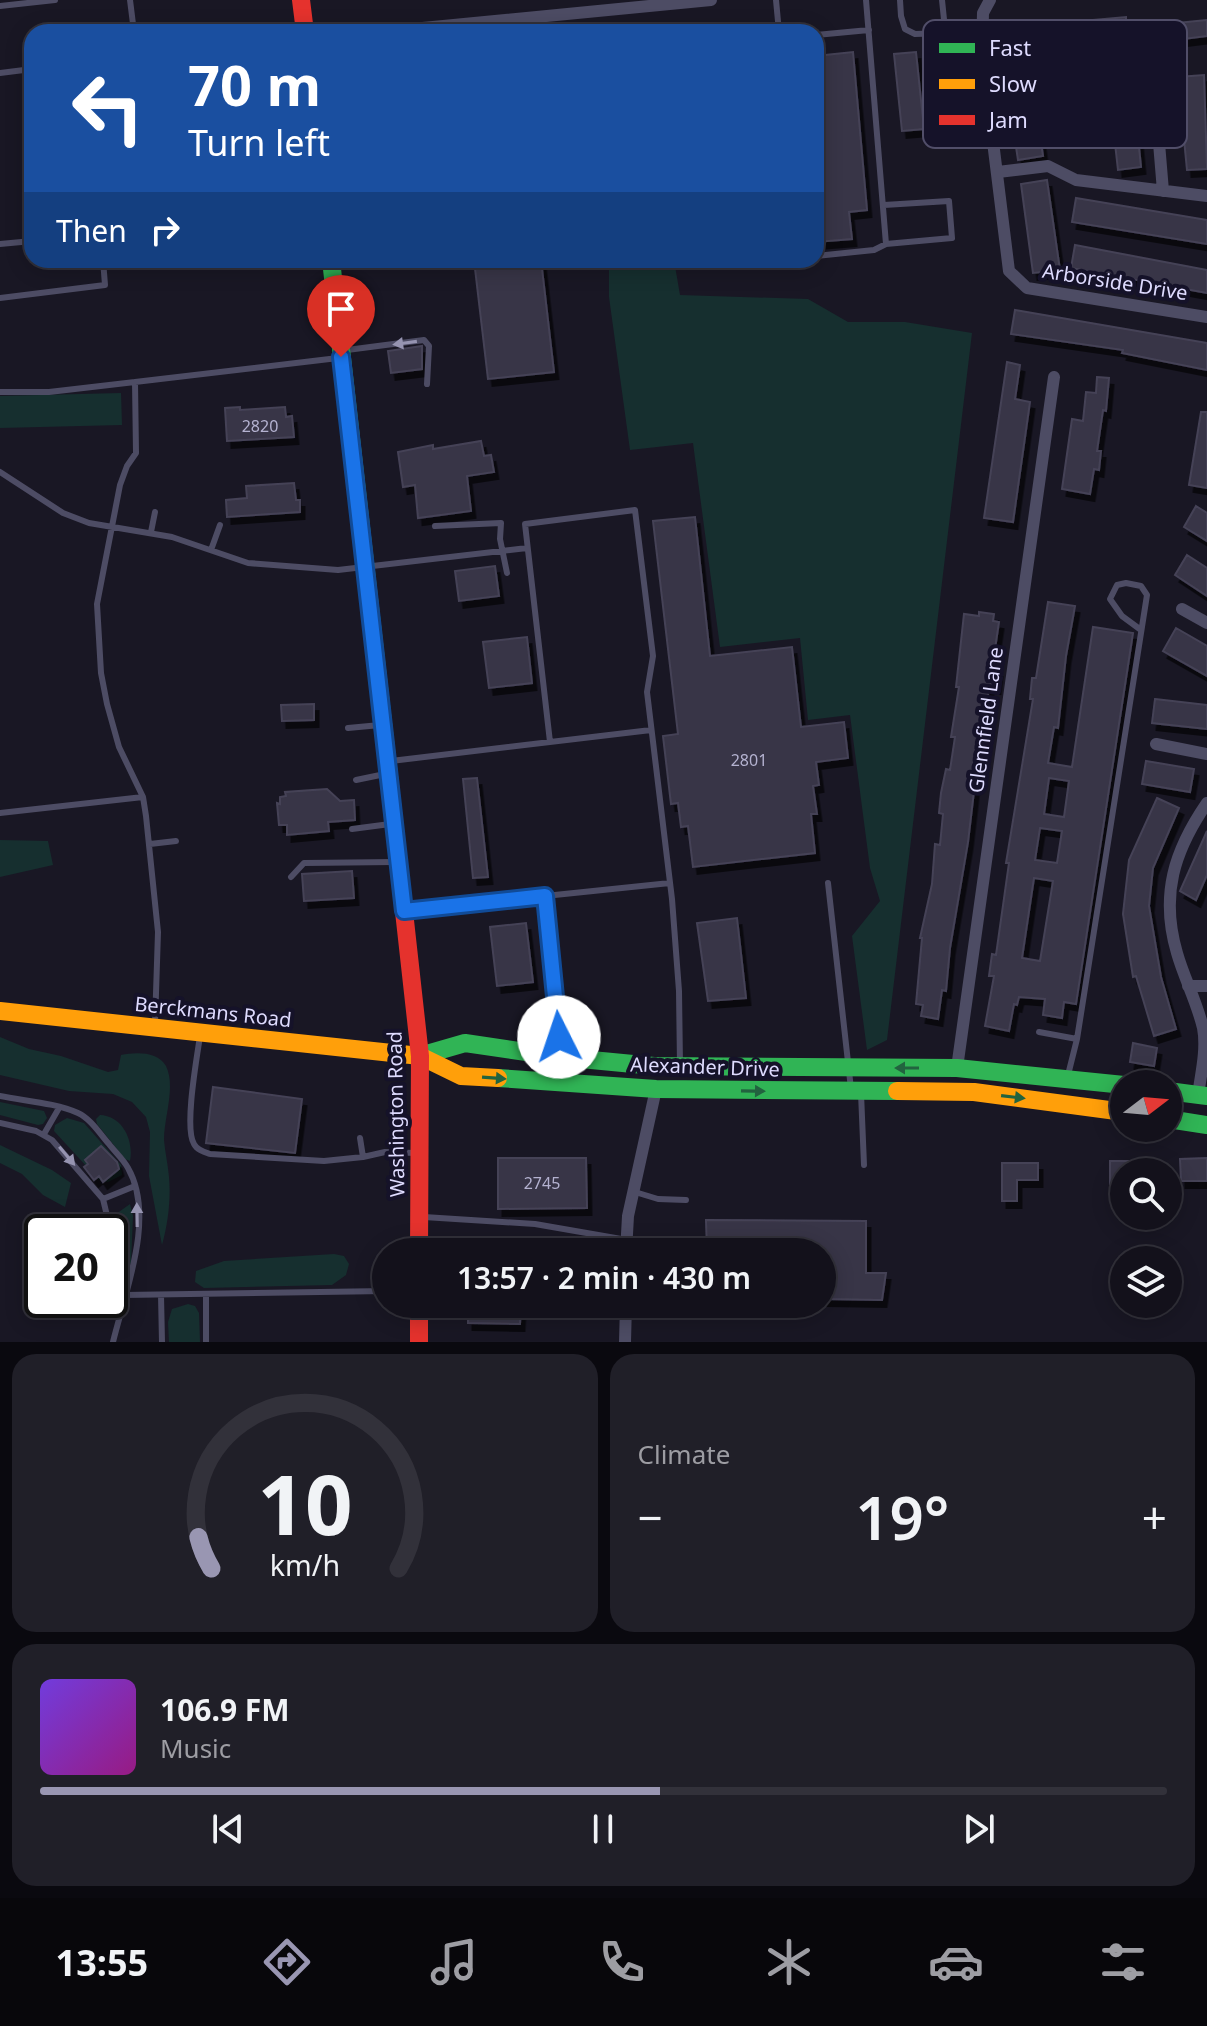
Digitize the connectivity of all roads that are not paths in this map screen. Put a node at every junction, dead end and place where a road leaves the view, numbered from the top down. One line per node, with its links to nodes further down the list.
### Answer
1 (55, 0): 10 (lane)
2 (130, 0): 13 (lane)
3 (301, 0): 14 (main road)
4 (711, 0): 15 (street)
5 (776, 0): 16 (lane)
6 (866, 0): 17 (lane)
7 (900, 0): 19 (lane)
8 (942, 0): 11 (lane)
9 (990, 0): 12 (street, Arborside Drive)
10 (0, 6)
11 (944, 20)
12 (983, 20)
13 (133, 24)
14 (304, 24)
15 (464, 24)
16 (778, 24)
17 (869, 30): 18 (lane); 27 (lane)
18 (824, 34)
19 (923, 34)
20 (24, 70): 21 (lane)
21 (0, 73)
22 (995, 148): 24 (street, Arborside Drive)
23 (1159, 148): 25 (street)
24 (998, 172): 25 (street); 35 (street, Arborside Drive)
25 (1163, 191): 26 (street)
26 (1207, 196)
27 (884, 205): 30 (lane); 30 (lane)
28 (24, 242): 29 (lane)
29 (0, 244)
30 (886, 244): 31 (lane)
31 (824, 255)
32 (104, 268): 34 (lane)
33 (332, 268): 36 (main road, Washington Road)
34 (0, 298)
35 (1207, 317)
36 (341, 354): 38 (lane); 39 (lane, one-way to 36); 50 (main road, Washington Road)
37 (1054, 377): 87 (street, Glennfield Lane)
38 (135, 382): 40 (lane); 43 (lane)
39 (427, 384)
40 (0, 392)
41 (0, 472): 43 (lane)
42 (155, 512): 46 (lane)
43 (114, 525): 46 (lane); 63 (lane)
44 (220, 525): 48 (lane)
45 (435, 526): 49 (lane)
46 (151, 532): 48 (lane)
47 (527, 548): 49 (lane); 57 (lane); 58 (lane)
48 (211, 550): 50 (lane)
49 (503, 551): 50 (lane); 51 (lane)
50 (365, 567): 55 (main road, Washington Road)
51 (507, 573)
52 (1182, 609): 53 (street)
53 (1207, 623)
54 (1141, 630): 54 (lane); 82 (lane)
55 (384, 724): 56 (lane); 61 (main road, Washington Road)
56 (348, 728)
57 (651, 730): 58 (lane); 72 (lane)
58 (550, 742): 61 (lane)
59 (1156, 744): 60 (street)
60 (1207, 754)
61 (388, 767): 62 (lane); 66 (main road, Washington Road)
62 (356, 780)
63 (143, 797): 65 (lane); 69 (lane)
64 (1207, 803): 76 (street)
65 (0, 813)
66 (394, 823): 67 (lane); 70 (main road, Washington Road)
67 (352, 829)
68 (176, 841): 69 (lane)
69 (150, 844): 79 (lane)
70 (398, 861): 71 (lane); 75 (main road, Washington Road)
71 (291, 877)
72 (670, 883): 74 (lane); 85 (lane)
73 (828, 883): 86 (lane)
74 (545, 896): 75 (lane); 84 (lane)
75 (404, 911): 83 (main road, Washington Road)
76 (1188, 986): 77 (street); 94 (street)
77 (1207, 986)
78 (0, 1011): 79 (main road, Berckmans Road)
79 (155, 1027): 80 (main road, Berckmans Road)
80 (200, 1032): 83 (main road, Berckmans Road); 103 (lane)
81 (1039, 1032): 82 (lane)
82 (1077, 1039): 88 (lane)
83 (420, 1056): 84 (main road, Alexander Drive); 90 (main road, Alexander Drive, one-way to 90); 102 (main road, Washington Road)
84 (560, 1057): 85 (main road, Alexander Drive)
85 (680, 1066): 86 (main road, Alexander Drive)
86 (849, 1067): 87 (main road, Alexander Drive, one-way to 86); 91 (lane)
87 (957, 1068): 88 (main road, Alexander Drive)
88 (1067, 1078): 89 (main road, Alexander Drive)
89 (1110, 1083)
90 (656, 1089): 91 (main road, Alexander Drive, one-way to 91); 106 (street)
91 (856, 1093): 96 (main road, Alexander Drive, one-way to 96); 104 (lane)
92 (1182, 1093): 94 (main road)
93 (0, 1096): 95 (lane)
94 (1202, 1096)
95 (59, 1108): 100 (lane); 105 (lane)
96 (1110, 1110)
97 (1182, 1121): 99 (main road)
98 (0, 1123): 100 (lane)
99 (1207, 1125)
100 (44, 1134): 107 (lane, one-way to 107)
101 (360, 1138): 103 (lane)
102 (420, 1154): 103 (lane); 110 (main road, Washington Road)
103 (363, 1157)
104 (864, 1165)
105 (135, 1186): 107 (lane); 114 (lane, one-way to 105)
106 (635, 1192): 108 (lane); 113 (street)
107 (103, 1199): 109 (lane)
108 (686, 1200)
109 (106, 1214)
110 (420, 1217): 111 (main road, Washington Road); 112 (lane)
111 (419, 1238)
112 (593, 1238)
113 (627, 1238)
114 (128, 1285)
115 (372, 1291): 118 (lane)
116 (128, 1293): 117 (lane)
117 (161, 1295): 118 (lane); 123 (lane)
118 (206, 1295): 124 (lane)
119 (118, 1318): 122 (lane)
120 (419, 1318): 125 (main road)
121 (626, 1318): 126 (street)
122 (113, 1342)
123 (162, 1342)
124 (206, 1342)
125 (419, 1342)
126 (625, 1342)

